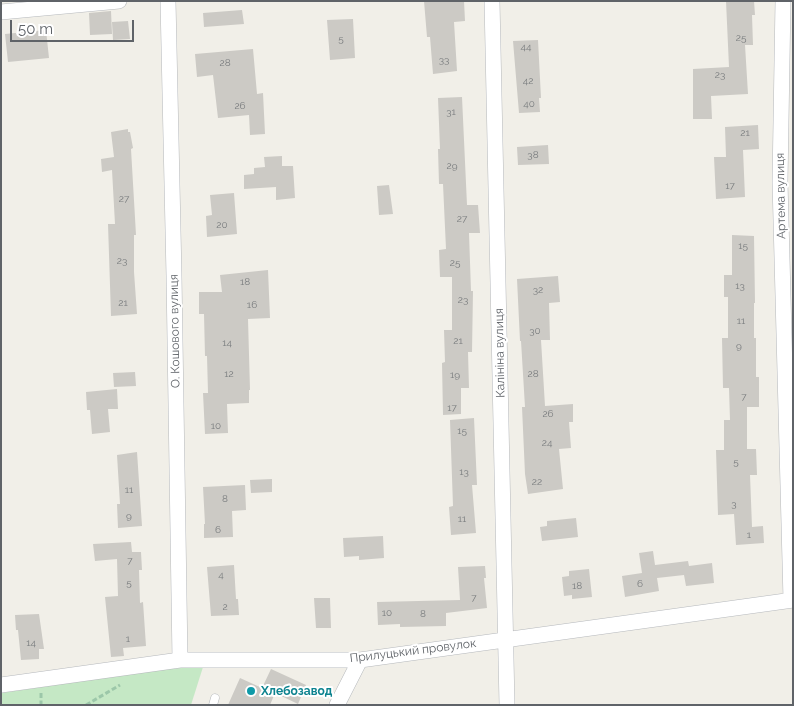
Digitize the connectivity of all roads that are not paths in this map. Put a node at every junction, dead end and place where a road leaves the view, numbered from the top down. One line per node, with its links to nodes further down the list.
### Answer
1 (119, 1): 5 (street)
2 (168, 1): 8 (street, О. Кошового вулиця)
3 (492, 1): 7 (street, Калініна вулиця)
4 (783, 1): 6 (street, Артема вулиця)
5 (1, 12)
6 (792, 600): 7 (street, Прилуцький провулок)
7 (506, 638): 9 (street, Прилуцький провулок); 12 (street, Калініна вулиця)
8 (180, 660): 9 (street, Прилуцький провулок); 10 (street, Прилуцький провулок)
9 (360, 660): 11 (street)
10 (1, 685)
11 (336, 705)
12 (507, 705)

